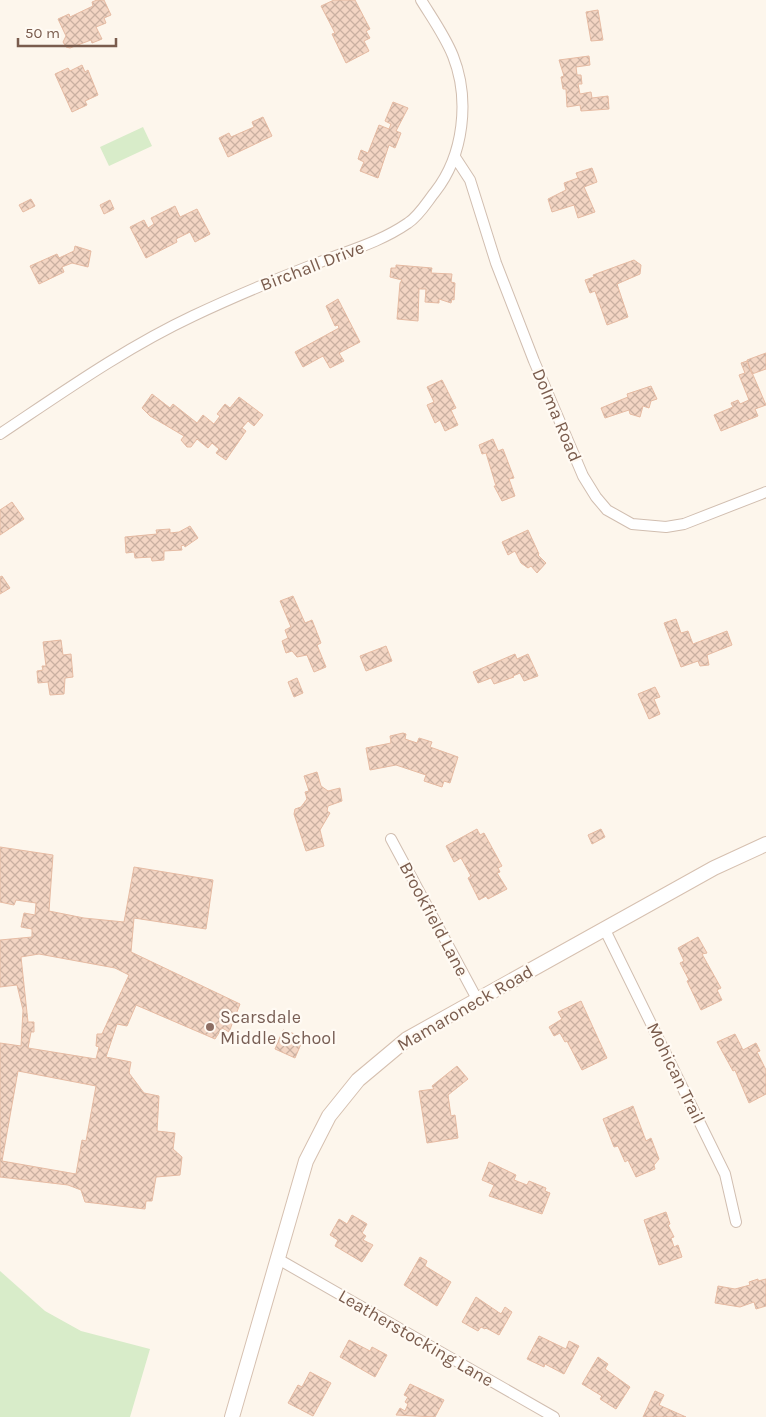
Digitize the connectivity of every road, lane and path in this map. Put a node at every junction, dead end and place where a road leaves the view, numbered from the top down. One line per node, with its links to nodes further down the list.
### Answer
1 (421, 0): 2 (street, Birchall Drive)
2 (455, 157): 3 (street, Birchall Drive); 4 (street, Dolma Road)
3 (0, 434)
4 (766, 492)
5 (391, 839): 8 (street, Brookfield Lane)
6 (766, 844): 7 (street, Mamaroneck Road)
7 (604, 928): 8 (street, Mamaroneck Road); 9 (street, Mohican Trail)
8 (477, 999): 10 (street, Mamaroneck Road)
9 (736, 1222)
10 (278, 1259): 11 (street, Mamaroneck Road); 12 (street, Leatherstocking Lane)
11 (232, 1417)
12 (554, 1417)

